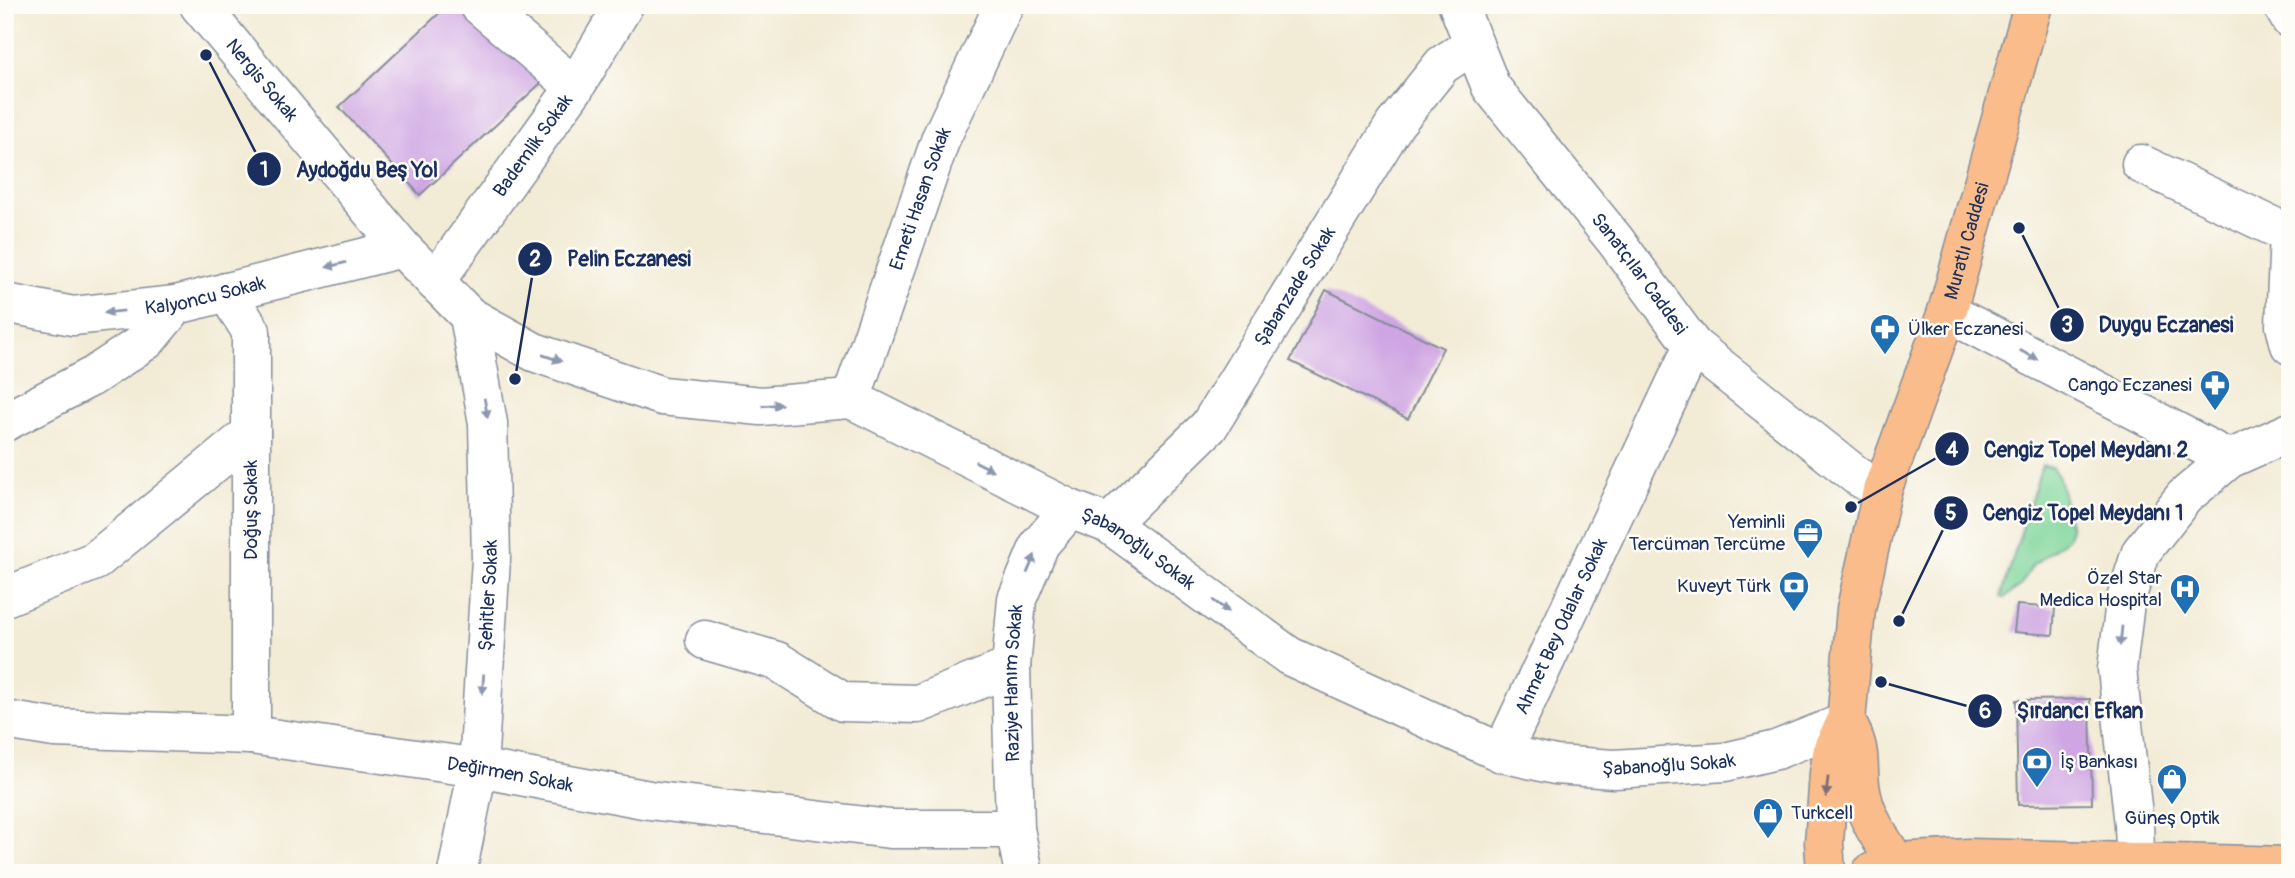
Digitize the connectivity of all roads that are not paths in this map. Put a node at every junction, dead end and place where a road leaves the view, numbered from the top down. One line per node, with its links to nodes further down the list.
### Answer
1 (199, 5): 13 (street, Nergis Sokak)
2 (480, 5): 10 (street)
3 (624, 5): 10 (street, Bademlik Sokak)
4 (1004, 5): 22 (street, Emeti Hasan Sokak)
5 (1458, 5): 9 (street, Sanatçılar Caddesi)
6 (2033, 5): 18 (main road, Muratlı Caddesi)
7 (2282, 5): 8 (street)
8 (2290, 19)
9 (1474, 44): 21 (street, Sanatçılar Caddesi); 29 (street, Şabanzade Sokak)
10 (575, 87): 14 (street, Bademlik Sokak)
11 (2141, 164): 12 (street)
12 (2289, 233): 20 (street)
13 (402, 248): 14 (street, Nergis Sokak); 15 (street, Kalyoncu Sokak, one-way to 15)
14 (435, 282): 19 (street)
15 (226, 292): 17 (street, Kalyoncu Sokak); 25 (street, Doğuş Sokak)
16 (5, 303): 17 (street, Kalyoncu Sokak, one-way to 16)
17 (176, 305): 23 (street)
18 (1947, 312): 26 (street, one-way to 26); 27 (main road, Muratlı Caddesi)
19 (469, 316): 22 (street, one-way to 22); 37 (street, Şehitler Sokak, one-way to 37)
20 (2290, 345)
21 (1693, 346): 27 (street, Sanatçılar Caddesi); 36 (street, Ahmet Bey Odalar Sokak)
22 (852, 399): 28 (street, Şabanoğlu Sokak, one-way to 28)
23 (5, 422)
24 (2290, 432): 26 (street)
25 (251, 433): 30 (street); 35 (street, Doğuş Sokak)
26 (2229, 459): 41 (street, one-way to 41)
27 (1882, 491): 34 (main road, Muratlı Caddesi)
28 (1070, 509): 29 (street, Şabanoğlu Sokak); 32 (street, Raziye Hanım Sokak, one-way to 28)
29 (1109, 524): 36 (street, Şabanoğlu Sokak, one-way to 36)
30 (5, 597)
31 (705, 640): 32 (street)
32 (1010, 667): 38 (street, Raziye Hanım Sokak)
33 (5, 720): 35 (street, Değirmen Sokak)
34 (1846, 722): 36 (street, Şabanoğlu Sokak); 40 (main road, Muratlı Caddesi); 44 (main road, Muratlı Caddesi, one-way to 44)
35 (251, 735): 37 (street, Değirmen Sokak)
36 (1502, 752)
37 (478, 768): 38 (street, Değirmen Sokak); 42 (street, Şehitler Sokak)
38 (1015, 829): 43 (street, Raziye Hanım Sokak)
39 (2290, 866): 41 (main road)
40 (1884, 867): 41 (main road)
41 (2121, 867)
42 (457, 873)
43 (1024, 873)
44 (1826, 873)

